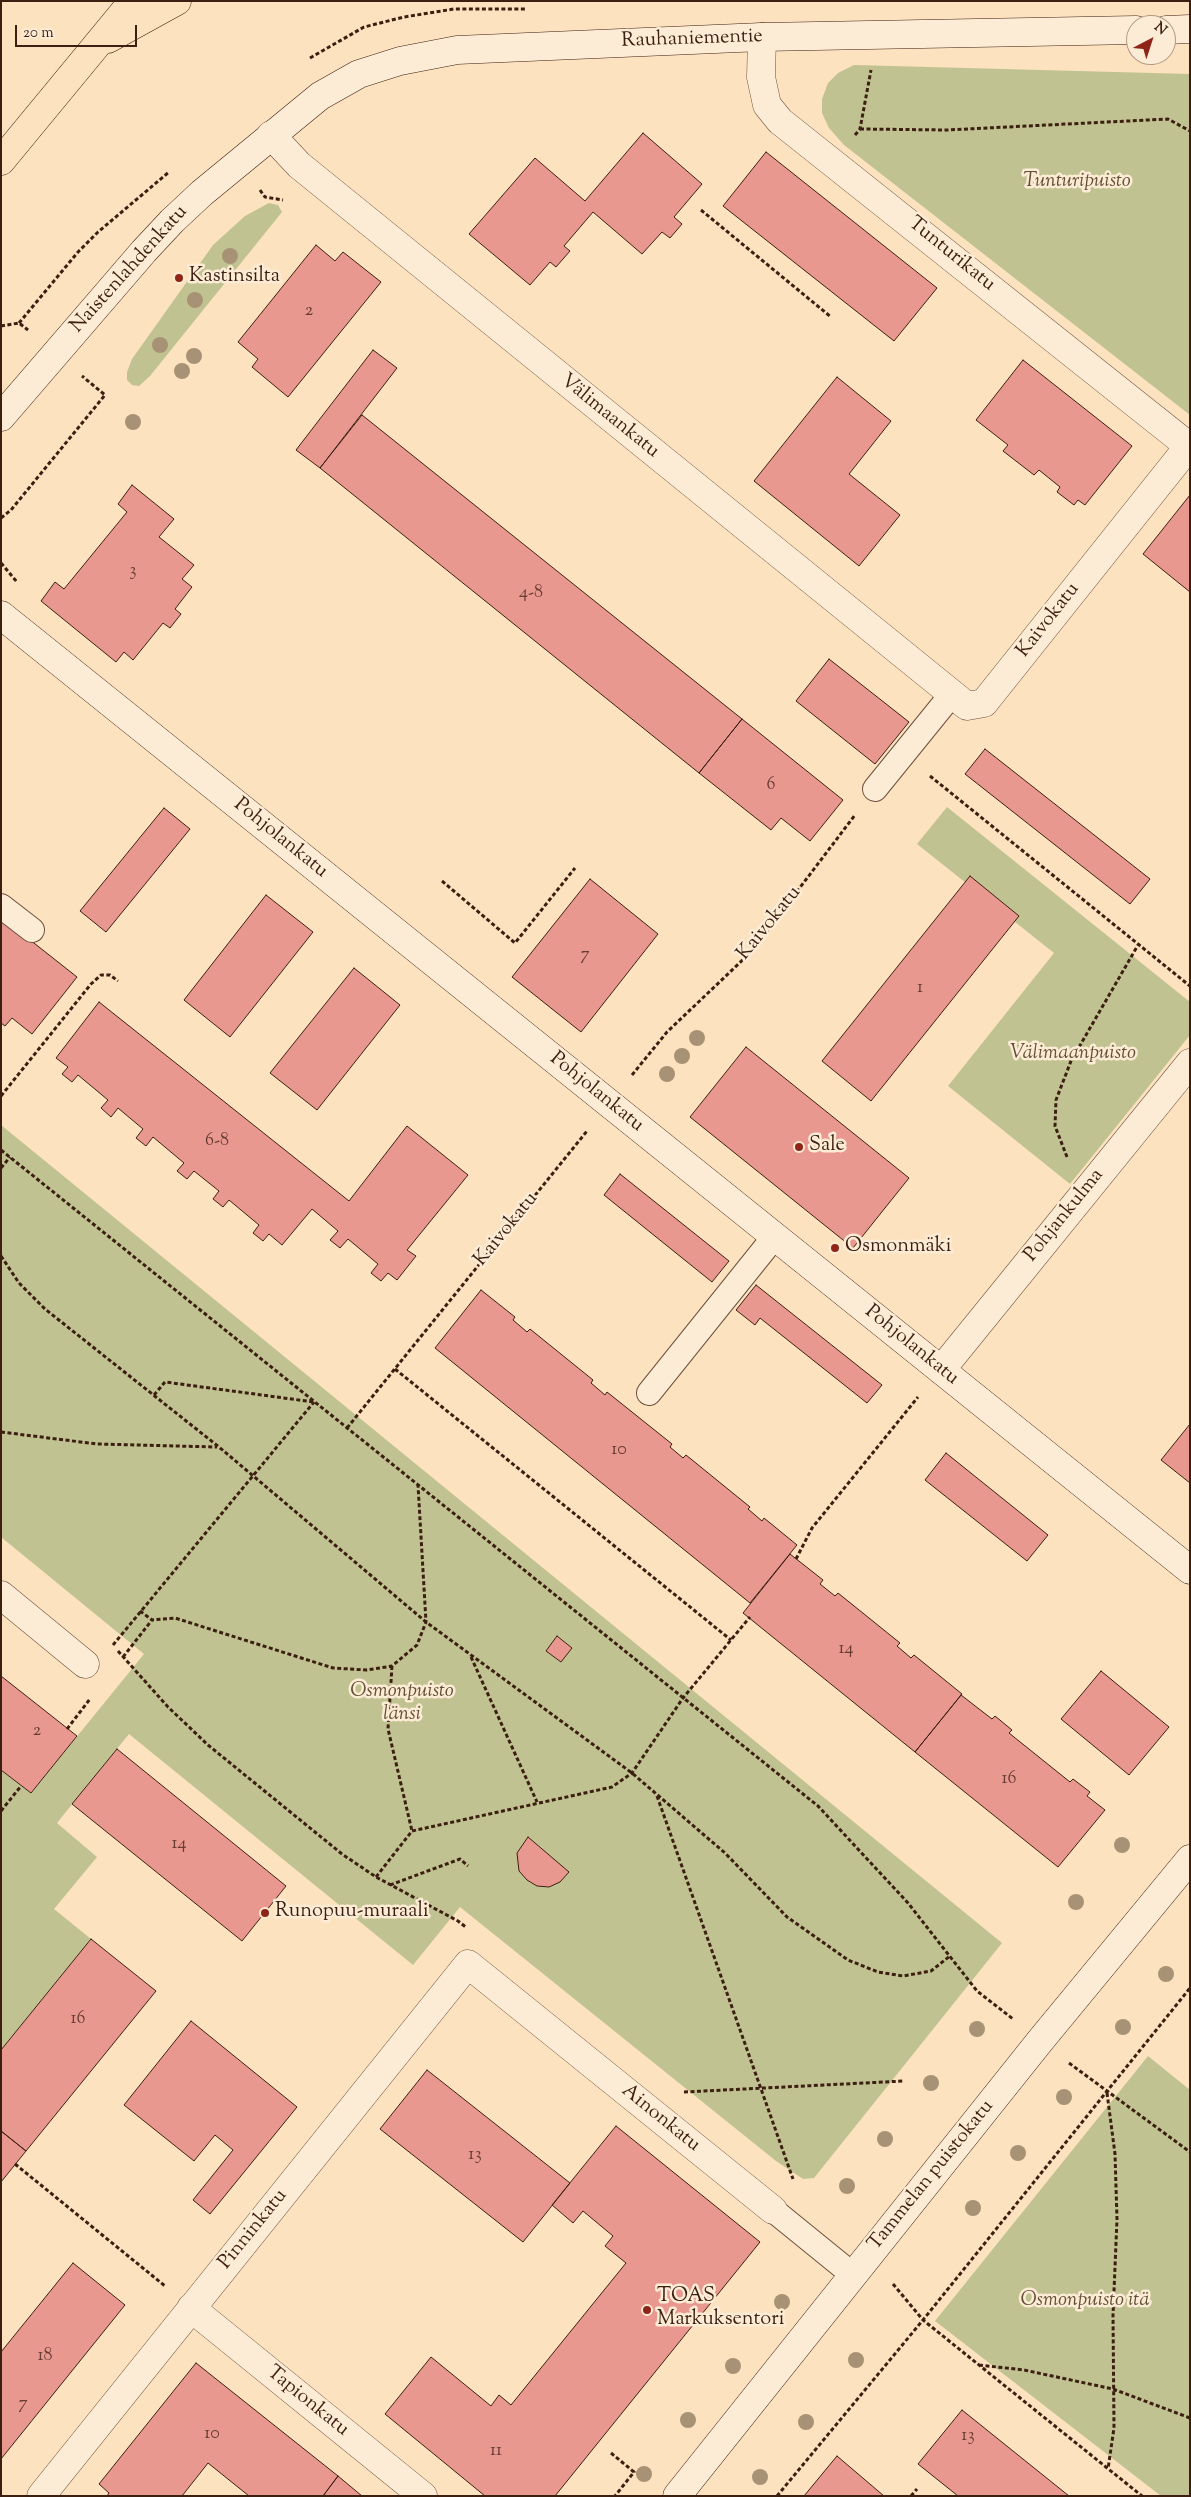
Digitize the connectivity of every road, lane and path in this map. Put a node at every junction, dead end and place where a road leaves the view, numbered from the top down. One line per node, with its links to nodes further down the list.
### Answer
1 (133, 1): 8 (main road)
2 (177, 1): 8 (main road)
3 (1190, 29): 5 (street)
4 (1126, 30): 6 (street, Rauhaniementie)
5 (1176, 30)
6 (871, 35): 7 (street, Rauhaniementie); 9 (path)
7 (762, 37): 11 (street, Rauhaniementie); 13 (street, Tunturikatu)
8 (95, 46): 12 (main road)
9 (860, 129): 10 (path); 13 (path)
10 (1190, 131)
11 (271, 135): 16 (street, Naistenlahdenkatu); 19 (street, Välimaankatu)
12 (1, 161)
13 (833, 162): 17 (street, Tunturikatu)
14 (701, 210): 15 (path)
15 (831, 316)
16 (1, 417)
17 (1189, 447): 19 (street, Kaivokatu)
18 (1, 615): 31 (street, Pohjolankatu)
19 (952, 694): 20 (lane)
20 (904, 755): 21 (lane); 26 (path)
21 (875, 789): 31 (path, Kaivokatu)
22 (575, 868): 23 (path)
23 (442, 881)
24 (1, 906): 25 (lane)
25 (32, 930)
26 (1138, 944): 28 (path); 35 (path)
27 (118, 981): 30 (path)
28 (1190, 986)
29 (1190, 1063): 35 (street, Pohjankulma)
30 (1, 1096)
31 (609, 1104): 36 (street, Pohjolankatu); 38 (path, Kaivokatu)
32 (1, 1150): 33 (path)
33 (10, 1157): 34 (path); 43 (path)
34 (1, 1168)
35 (1087, 1189): 39 (street, Pohjankulma)
36 (775, 1236): 39 (street, Pohjolankatu); 40 (lane)
37 (1, 1256): 42 (path)
38 (395, 1369): 44 (path, Kaivokatu); 57 (path)
39 (941, 1370): 50 (street, Pohjolankatu)
40 (649, 1393)
41 (922, 1393): 49 (path)
42 (154, 1396): 43 (path); 46 (path)
43 (314, 1402): 44 (path); 47 (path)
44 (347, 1428): 48 (path)
45 (1, 1432): 46 (path)
46 (219, 1447): 47 (path)
47 (253, 1476): 52 (path); 55 (path)
48 (418, 1484): 55 (path); 63 (path)
49 (796, 1559)
50 (1190, 1570)
51 (1, 1595): 61 (street)
52 (140, 1611): 54 (path); 58 (path)
53 (750, 1617): 57 (path)
54 (152, 1620): 59 (path); 62 (path)
55 (426, 1622): 60 (path); 62 (path)
56 (105, 1639): 58 (path)
57 (731, 1640): 63 (path)
58 (112, 1645): 59 (path)
59 (124, 1656): 72 (path)
60 (471, 1657): 64 (path); 67 (path)
61 (85, 1664)
62 (392, 1666): 69 (path)
63 (682, 1698): 64 (path); 75 (path)
64 (632, 1773): 66 (path); 67 (path)
65 (21, 1786): 68 (path)
66 (657, 1795): 75 (path); 80 (path)
67 (537, 1802): 69 (path)
68 (1, 1811)
69 (412, 1831): 72 (path)
70 (1190, 1859): 78 (street, Tammelan puistokatu)
71 (468, 1866): 73 (path)
72 (376, 1877): 73 (path)
73 (390, 1885): 74 (path)
74 (474, 1933)
75 (950, 1956): 78 (path)
76 (468, 1964): 86 (street, Ainonkatu); 90 (street, Pinninkatu)
77 (1190, 1988): 81 (path)
78 (1040, 2041): 81 (path); 87 (street, Tammelan puistokatu)
79 (904, 2081): 80 (path)
80 (760, 2087): 82 (path); 85 (path)
81 (1106, 2093): 83 (path); 91 (path); 93 (path)
82 (684, 2098)
83 (1190, 2152)
84 (15, 2164): 89 (path)
85 (788, 2181)
86 (773, 2210): 87 (lane, Ainonkatu)
87 (852, 2275): 101 (street, Tammelan puistokatu)
88 (895, 2286): 91 (path)
89 (166, 2287)
90 (191, 2308): 98 (street, Pinninkatu); 99 (street, Tapionkatu)
91 (923, 2320): 92 (path); 102 (path)
92 (978, 2364): 93 (path); 96 (path)
93 (1113, 2389): 94 (path); 96 (path)
94 (1190, 2418)
95 (611, 2453): 100 (path)
96 (1108, 2470): 104 (path)
97 (917, 2489): 103 (path)
98 (40, 2496)
99 (422, 2496)
100 (615, 2496)
101 (677, 2496)
102 (777, 2496)
103 (911, 2496)
104 (1142, 2496)

